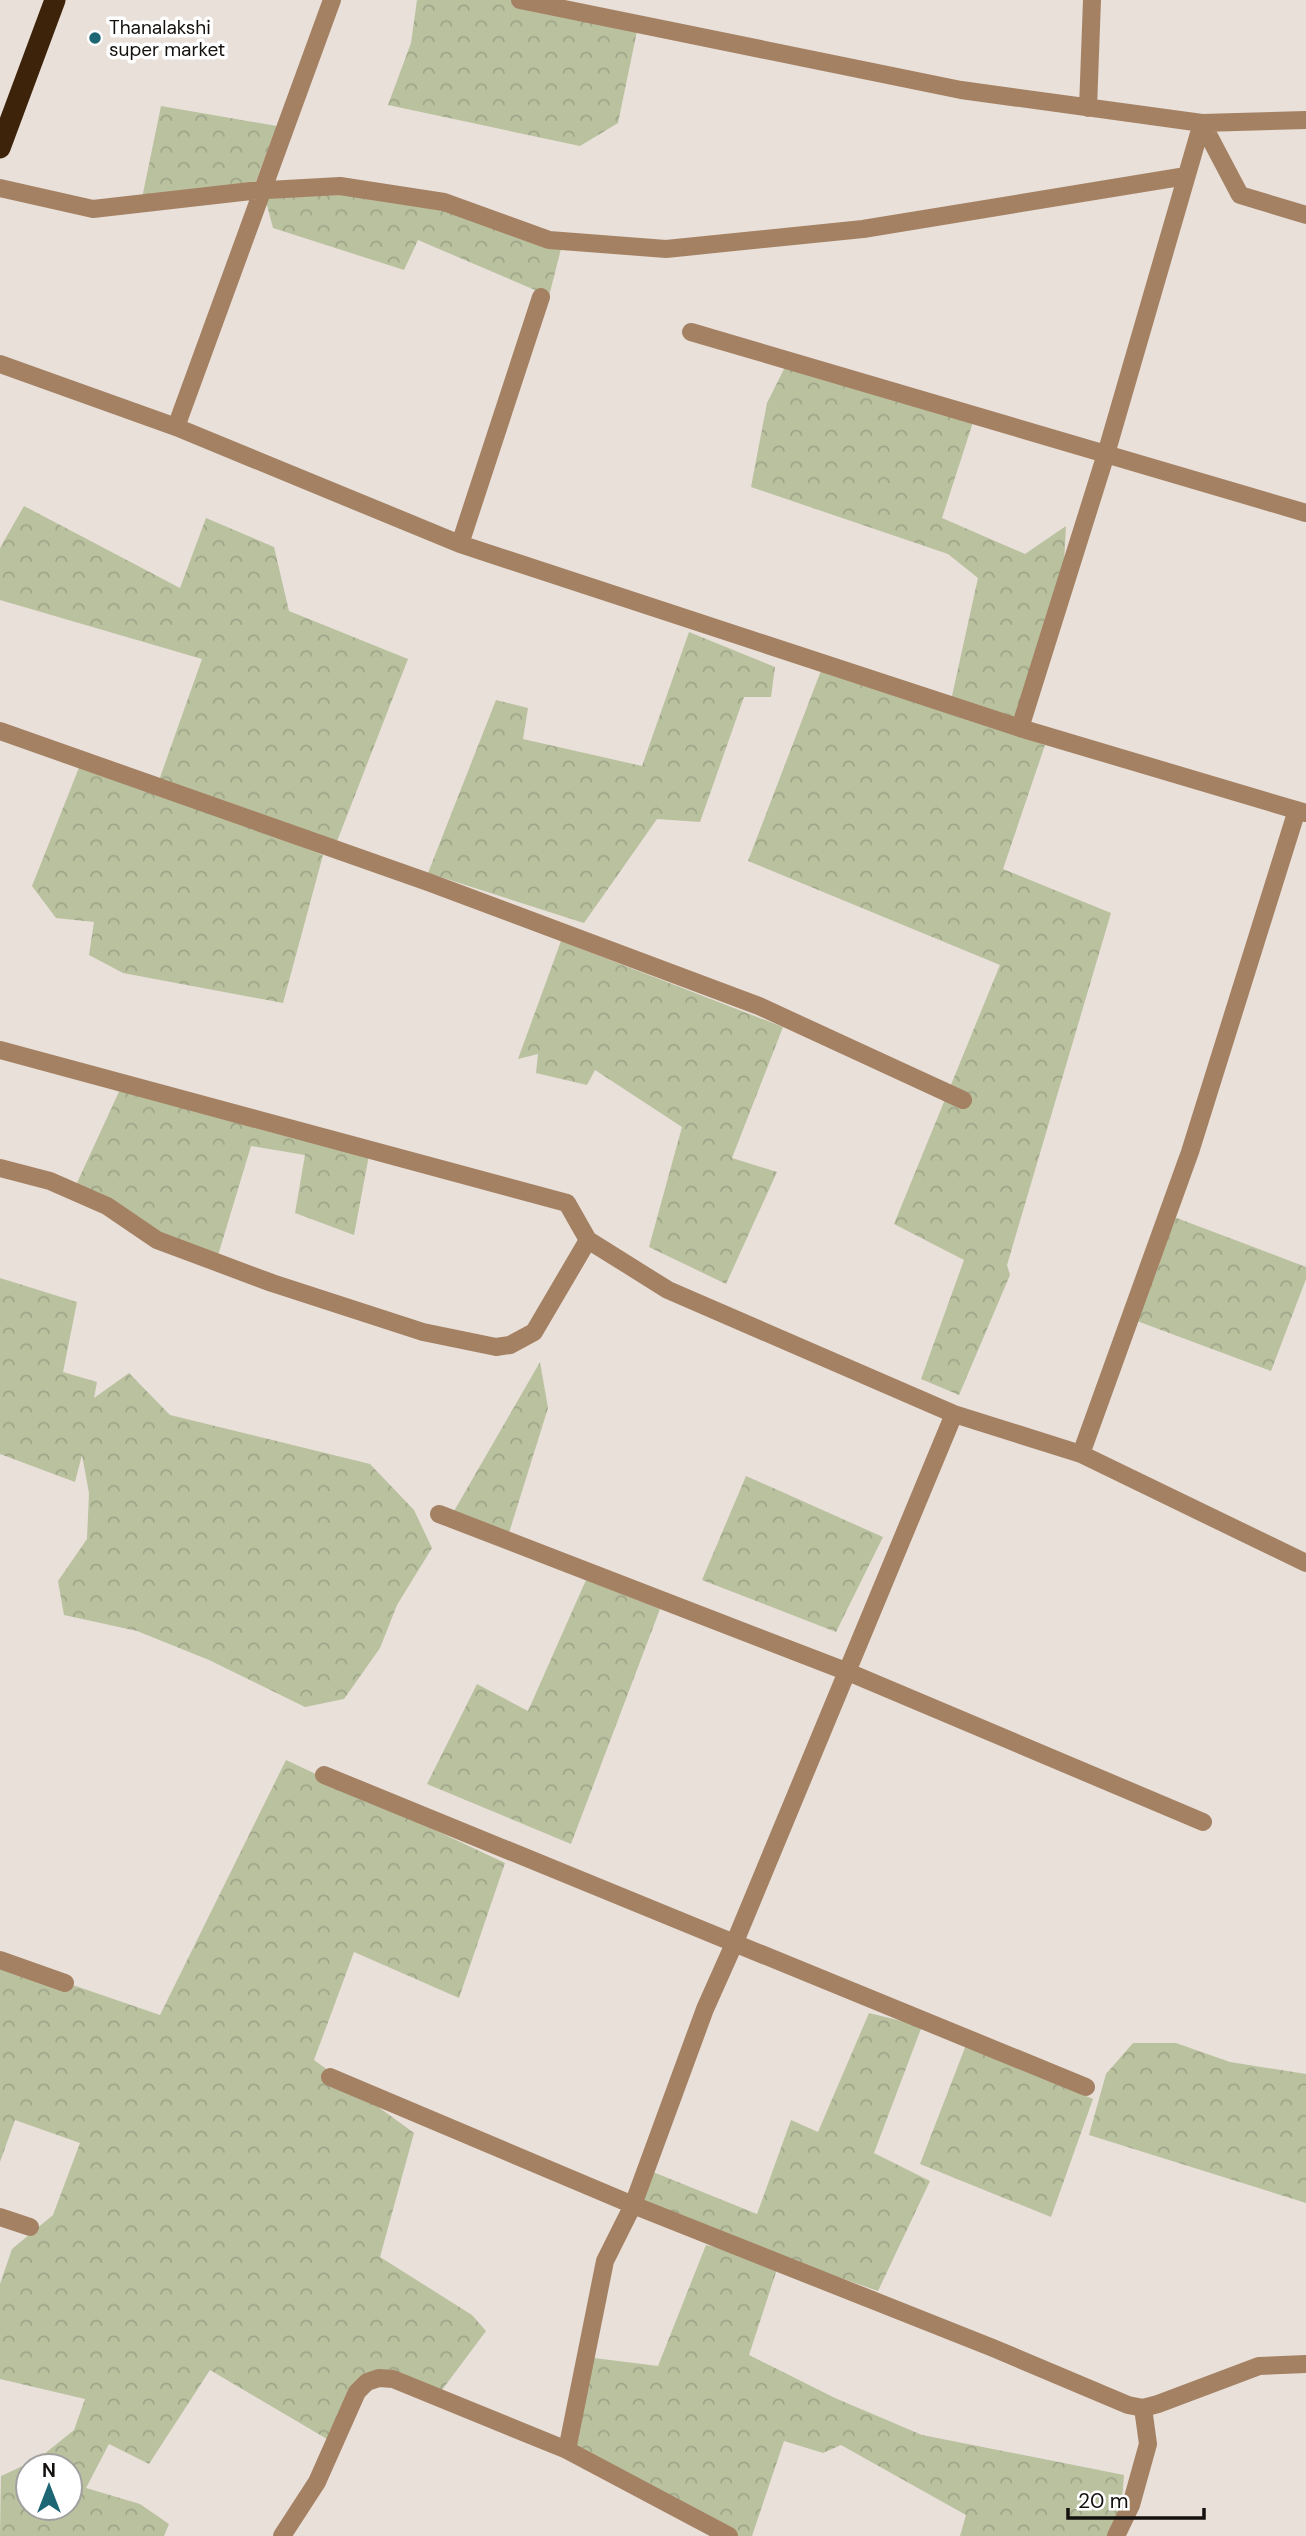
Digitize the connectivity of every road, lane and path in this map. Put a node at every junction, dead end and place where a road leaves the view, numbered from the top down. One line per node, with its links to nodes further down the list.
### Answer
1 (55, 0): 8 (highway)
2 (332, 0): 11 (street)
3 (520, 0): 5 (street)
4 (1092, 0): 5 (street)
5 (1088, 108): 7 (street)
6 (1306, 120): 7 (street)
7 (1202, 123): 9 (street); 12 (street)
8 (0, 148)
9 (1186, 176): 11 (street); 17 (street)
10 (0, 188): 11 (street)
11 (263, 190): 16 (street)
12 (1306, 215)
13 (541, 298): 19 (street)
14 (691, 332): 17 (street)
15 (0, 364): 16 (street)
16 (176, 427): 19 (street)
17 (1106, 454): 18 (street); 20 (street)
18 (1306, 513)
19 (460, 544): 20 (street)
20 (1020, 728): 22 (street)
21 (0, 731): 24 (street)
22 (1302, 812): 28 (street)
23 (0, 1050): 26 (street)
24 (963, 1100)
25 (0, 1167): 26 (street)
26 (588, 1240): 27 (street)
27 (954, 1414): 28 (street); 31 (street)
28 (1081, 1454): 30 (street)
29 (439, 1514): 31 (street)
30 (1306, 1563)
31 (848, 1672): 33 (street); 34 (street)
32 (324, 1775): 34 (street)
33 (1203, 1822)
34 (734, 1944): 38 (street); 39 (street)
35 (0, 1960): 36 (street)
36 (65, 1983)
37 (330, 2077): 39 (street)
38 (1086, 2087)
39 (633, 2205): 43 (street); 44 (street)
40 (0, 2217): 41 (street)
41 (30, 2227)
42 (1306, 2364): 43 (street)
43 (1143, 2408): 47 (street)
44 (567, 2450): 45 (street); 46 (street)
45 (282, 2536)
46 (729, 2536)
47 (1116, 2536)

